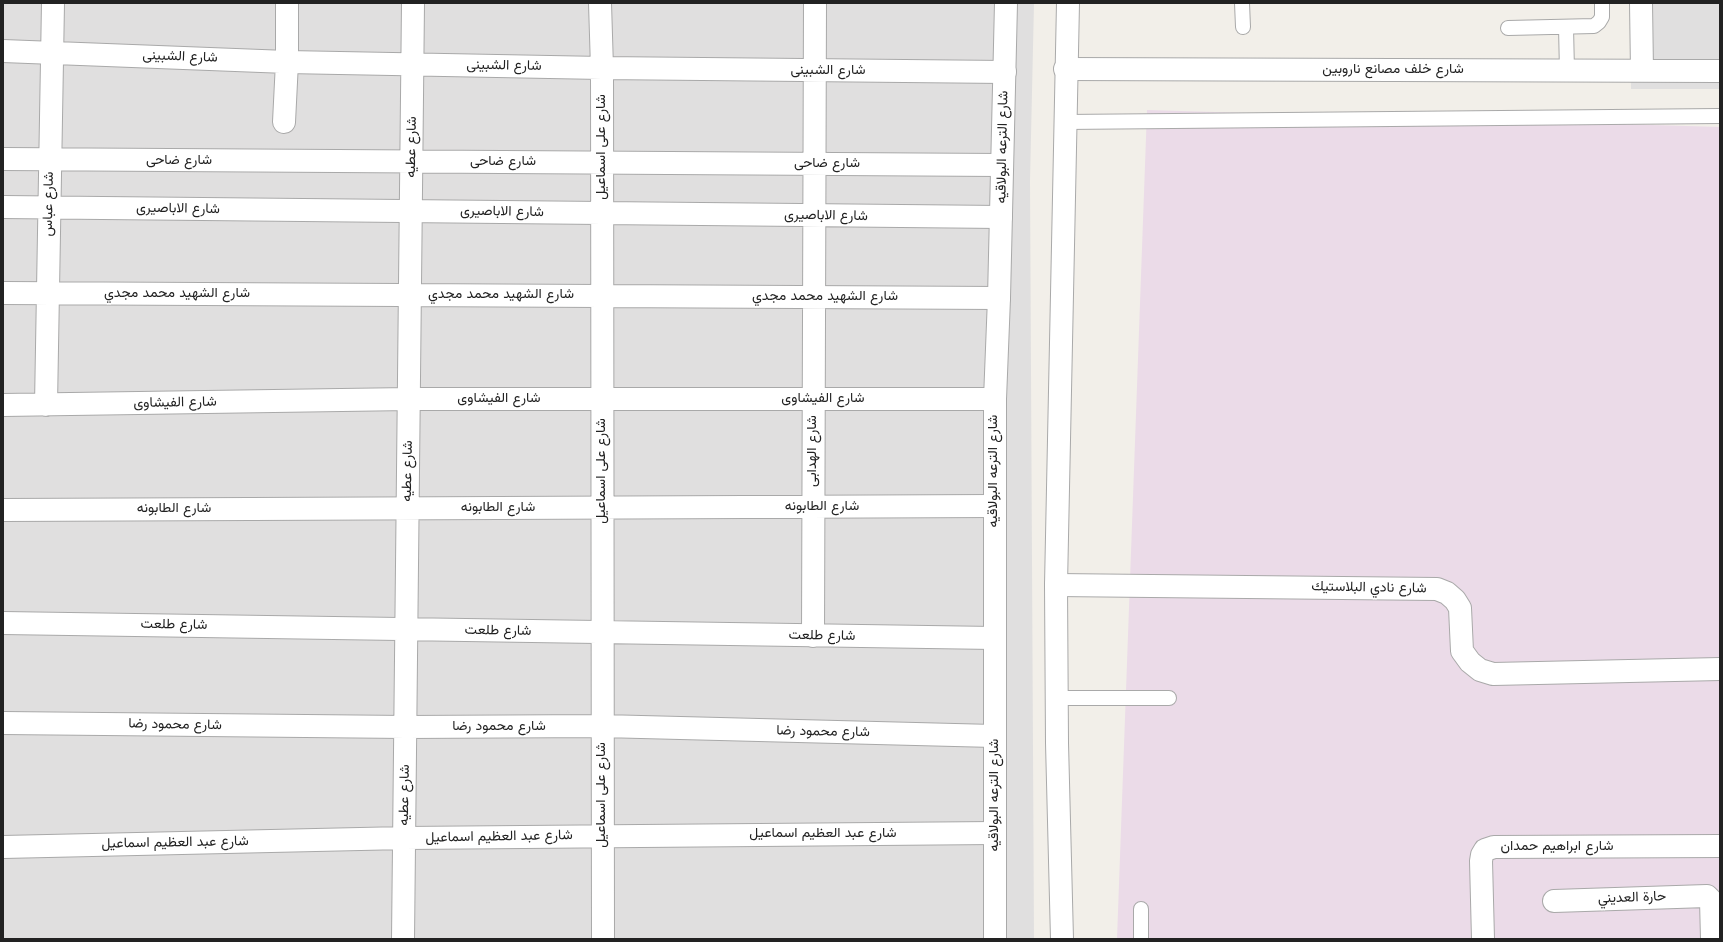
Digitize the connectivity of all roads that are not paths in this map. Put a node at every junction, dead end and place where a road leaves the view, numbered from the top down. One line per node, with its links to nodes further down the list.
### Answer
1 (53, 3): 15 (street, شارع عباس)
2 (287, 3): 16 (street)
3 (414, 3): 17 (street, شارع عطيه)
4 (600, 3): 18 (street, شارع على اسماعيل)
5 (815, 3): 20 (street, شارع الهدابى)
6 (1006, 3): 24 (street, شارع الترعه البولاقيه)
7 (1068, 3): 19 (street)
8 (1242, 3): 12 (lane)
9 (1602, 3): 11 (lane)
10 (1641, 3): 22 (street)
11 (1566, 27): 13 (lane); 21 (lane)
12 (1243, 28)
13 (1508, 28)
14 (3, 52): 15 (street, شارع الشبينى)
15 (52, 52): 16 (street, شارع الشبينى); 29 (street, شارع عباس)
16 (287, 62): 17 (street, شارع الشبينى); 26 (street)
17 (413, 64): 18 (street, شارع الشبينى); 30 (street, شارع عطيه)
18 (602, 68): 20 (street, شارع الشبينى); 31 (street, شارع على اسماعيل)
19 (1066, 69): 21 (street, شارع خلف مصانع ناروبين); 27 (street)
20 (815, 71): 24 (street, شارع الشبينى); 32 (street, شارع الهدابى)
21 (1567, 71): 22 (street, شارع خلف مصانع ناروبين)
22 (1642, 71): 23 (street, شارع خلف مصانع ناروبين)
23 (1720, 71)
24 (1004, 72): 33 (street, شارع الترعه البولاقيه)
25 (1720, 116): 27 (lane)
26 (284, 122)
27 (1064, 122): 57 (street)
28 (3, 159): 29 (street, شارع ضاحى)
29 (50, 160): 30 (street, شارع ضاحى); 35 (street, شارع عباس)
30 (412, 162): 31 (street, شارع ضاحى); 36 (street, شارع عطيه)
31 (602, 163): 32 (street, شارع ضاحى); 37 (street, شارع على اسماعيل)
32 (815, 164): 33 (street, شارع ضاحى); 38 (street, شارع الهدابى)
33 (1002, 165): 39 (street, شارع الترعه البولاقيه)
34 (3, 207): 35 (street, شارع الاباصيرى)
35 (49, 207): 36 (street, شارع الاباصيرى); 41 (street, شارع عباس)
36 (411, 211): 37 (street, شارع الاباصيرى); 42 (street, شارع عطيه)
37 (602, 213): 38 (street, شارع الاباصيرى); 43 (street, شارع على اسماعيل)
38 (814, 215): 39 (street, شارع الاباصيرى); 44 (street, شارع الهدابى)
39 (1001, 218): 45 (street, شارع الترعه البولاقيه)
40 (3, 293): 41 (street, شارع الشهيد محمد مجدي)
41 (48, 293): 42 (street, شارع الشهيد محمد مجدي); 51 (street, شارع عباس)
42 (410, 295): 43 (street, شارع الشهيد محمد مجدي); 47 (street, شارع عطيه)
43 (602, 295): 44 (street, شارع الشهيد محمد مجدي); 48 (street, شارع على اسماعيل)
44 (814, 297): 45 (street, شارع الشهيد محمد مجدي); 46 (street, شارع الهدابى)
45 (999, 298): 49 (street, شارع الترعه البولاقيه)
46 (813, 398): 48 (street, شارع الفيشاوى); 49 (street, شارع الفيشاوى); 53 (street, شارع الهدابى)
47 (409, 399): 48 (street, شارع الفيشاوى); 51 (street, شارع الفيشاوى); 54 (street, شارع عطيه)
48 (602, 399): 55 (street, شارع على اسماعيل)
49 (995, 399): 52 (street, شارع الترعه البولاقيه)
50 (3, 405): 51 (street, شارع الفيشاوى)
51 (46, 405)
52 (994, 506): 53 (street, شارع الطابونه); 62 (street, شارع الترعه البولاقيه)
53 (813, 507): 55 (street, شارع الطابونه); 61 (street, شارع الهدابى)
54 (408, 508): 55 (street, شارع الطابونه); 56 (street, شارع الطابونه); 59 (street, شارع عطيه)
55 (602, 508): 60 (street, شارع على اسماعيل)
56 (3, 510)
57 (1056, 585): 63 (street, شارع نادي البلاستيك); 64 (street)
58 (3, 623): 59 (street, شارع طلعت)
59 (407, 628): 60 (street, شارع طلعت); 68 (street, شارع عطيه)
60 (602, 633): 61 (street, شارع طلعت); 67 (street, شارع على اسماعيل)
61 (813, 636): 62 (street, شارع طلعت)
62 (994, 638): 69 (street, شارع الترعه البولاقيه)
63 (1720, 669)
64 (1057, 698): 65 (lane); 80 (street)
65 (1169, 698)
66 (3, 723): 68 (street, شارع محمود رضا)
67 (602, 726): 68 (street, شارع محمود رضا); 69 (street, شارع محمود رضا); 71 (street, شارع على اسماعيل)
68 (406, 727): 72 (street, شارع عطيه)
69 (994, 736): 70 (street, شارع الترعه البولاقيه)
70 (995, 833): 71 (street, شارع عبد العظيم اسماعيل); 79 (street, شارع الترعه البولاقيه)
71 (602, 836): 72 (street, شارع عبد العظيم اسماعيل); 78 (street, شارع على اسماعيل)
72 (405, 838): 74 (street, شارع عبد العظيم اسماعيل); 77 (street, شارع عطيه)
73 (1720, 846): 82 (street, شارع ابراهيم حمدان)
74 (3, 847)
75 (1554, 901): 83 (street, حارة العديني)
76 (1141, 909): 81 (lane)
77 (403, 939)
78 (603, 939)
79 (995, 939)
80 (1062, 939)
81 (1141, 939)
82 (1483, 939)
83 (1712, 939)

